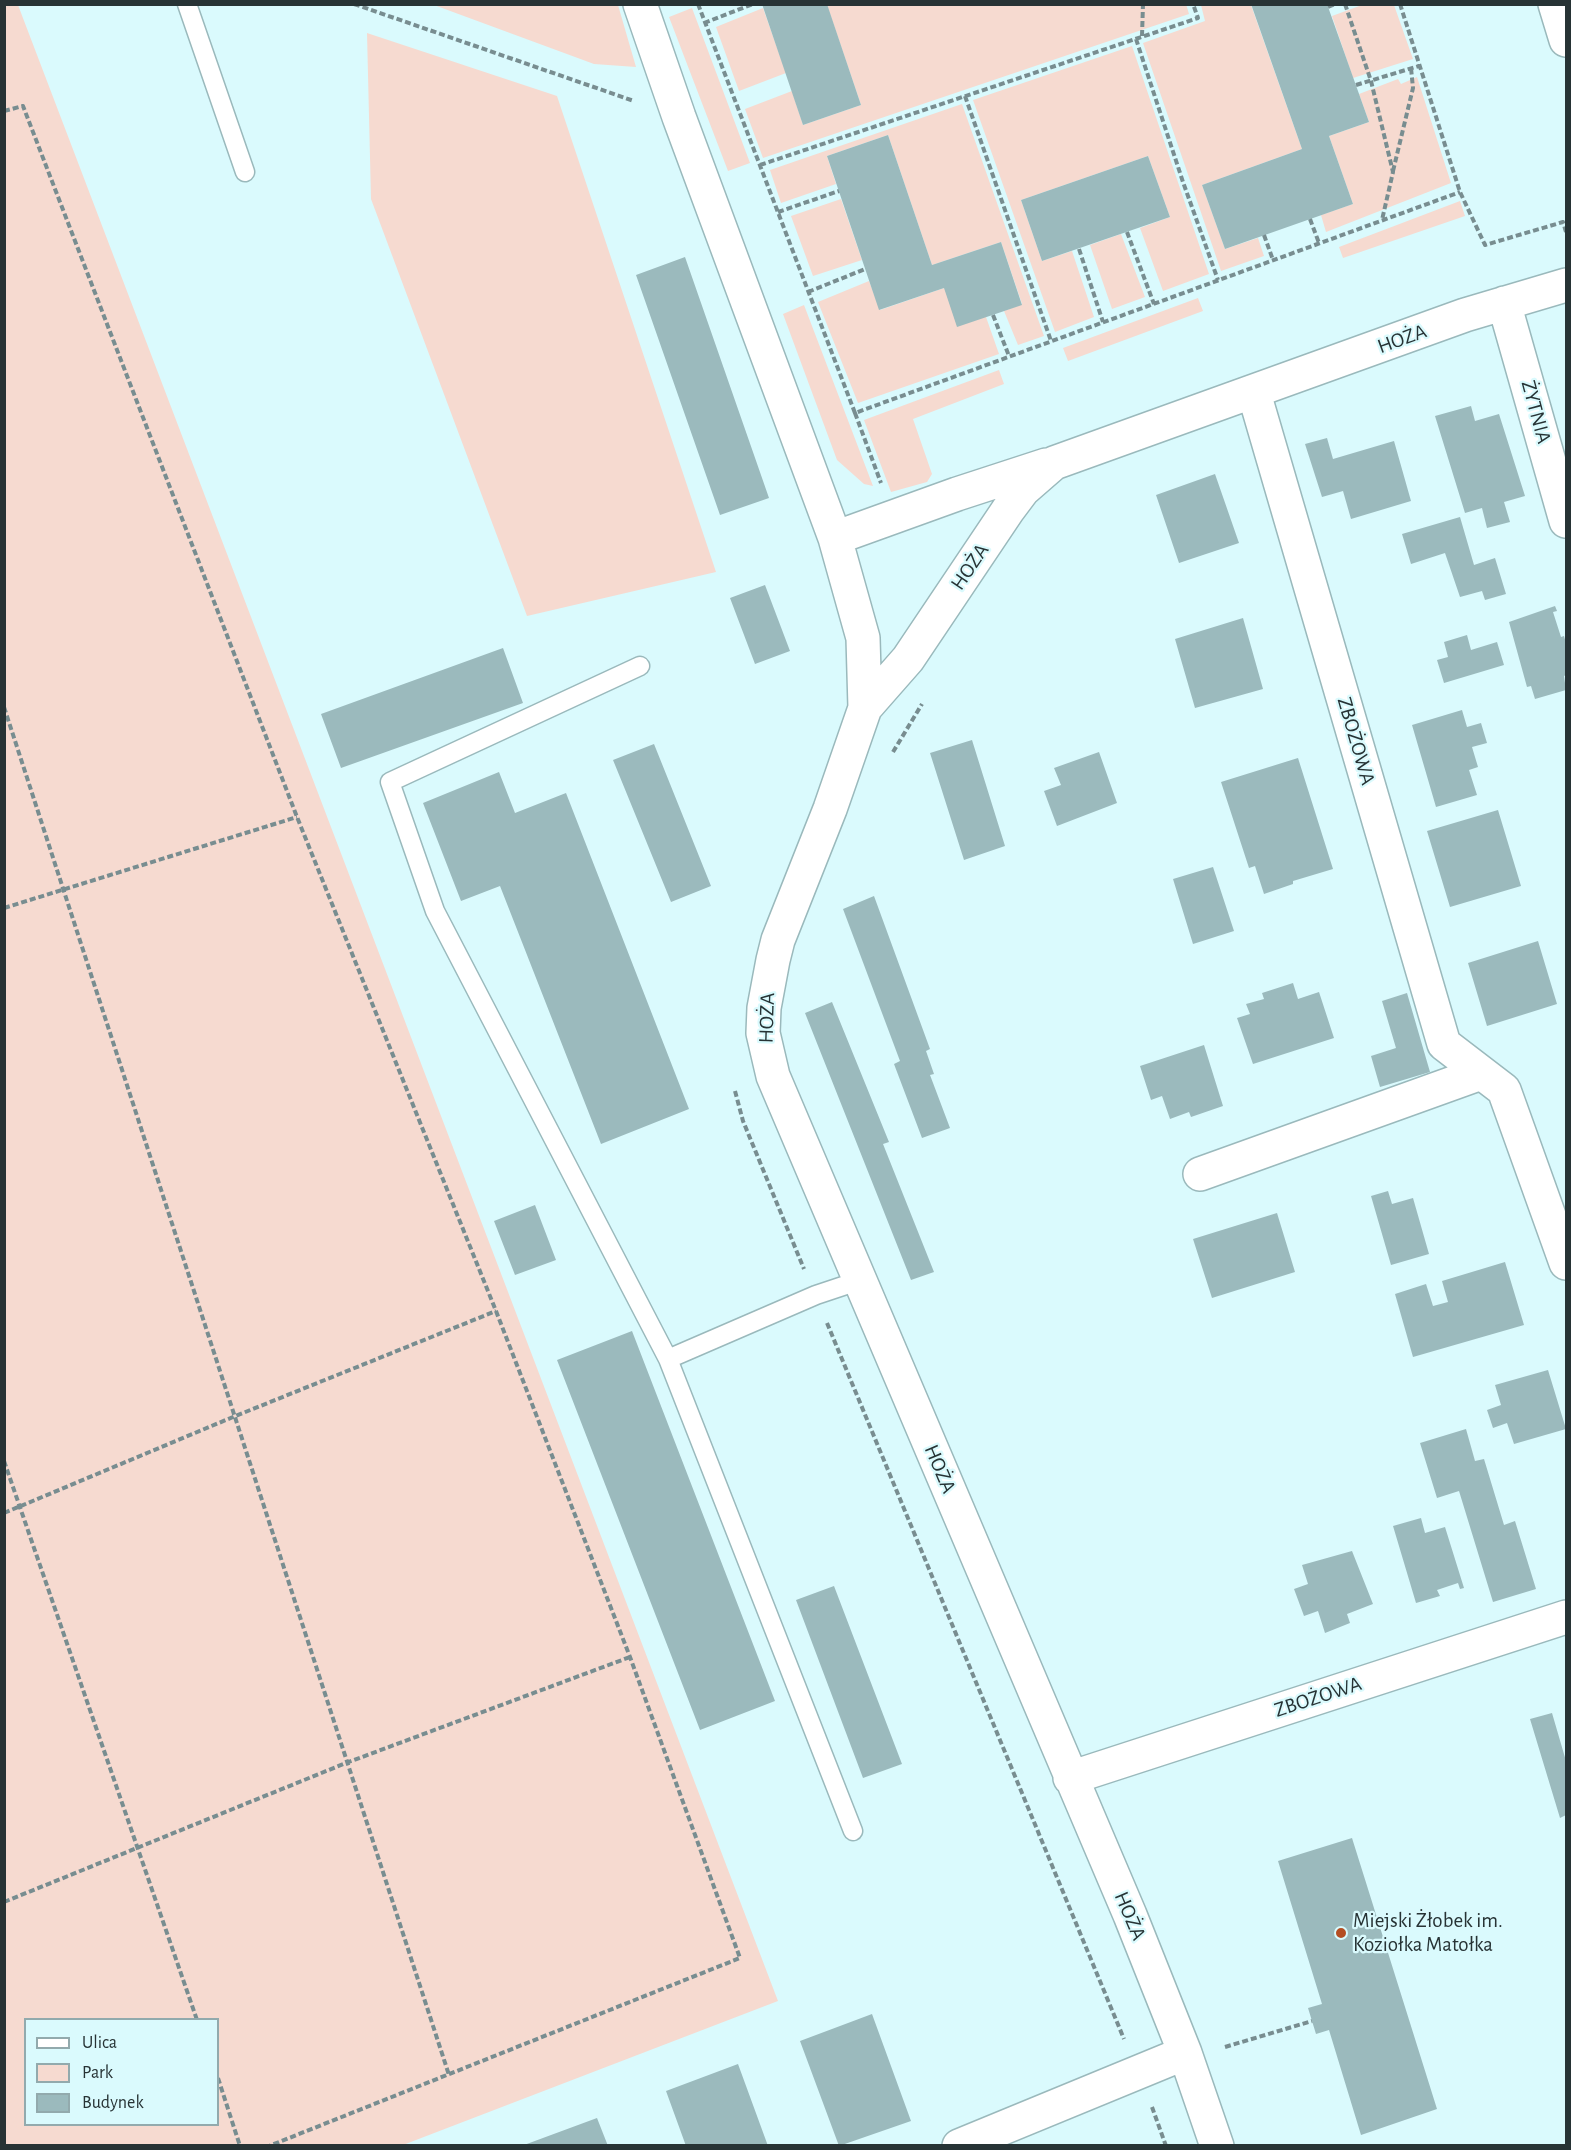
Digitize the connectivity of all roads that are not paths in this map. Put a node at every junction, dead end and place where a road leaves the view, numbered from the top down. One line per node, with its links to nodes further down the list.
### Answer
1 (187, 4): 5 (lane)
2 (640, 4): 11 (street)
3 (1555, 4): 4 (street)
4 (1566, 40)
5 (245, 172)
6 (1566, 285): 7 (street, HOŻA)
7 (1504, 303): 8 (street, HOŻA); 10 (street, ŻYTNIA)
8 (1254, 393): 9 (street, HOŻA); 14 (street, ZBOŻOWA)
9 (1054, 463): 11 (street); 13 (street, HOŻA)
10 (1566, 521)
11 (835, 538): 13 (street)
12 (640, 666): 18 (lane)
13 (865, 708): 17 (street, HOŻA)
14 (1481, 1073): 15 (street); 16 (street, ZBOŻOWA)
15 (1200, 1174)
16 (1566, 1263)
17 (861, 1280): 18 (lane); 20 (street, HOŻA)
18 (668, 1359): 21 (lane)
19 (1566, 1617): 20 (street, ZBOŻOWA)
20 (1070, 1778): 22 (street, HOŻA)
21 (853, 1831)
22 (1185, 2053): 23 (street); 24 (street, HOŻA)
23 (959, 2145)
24 (1217, 2145)

